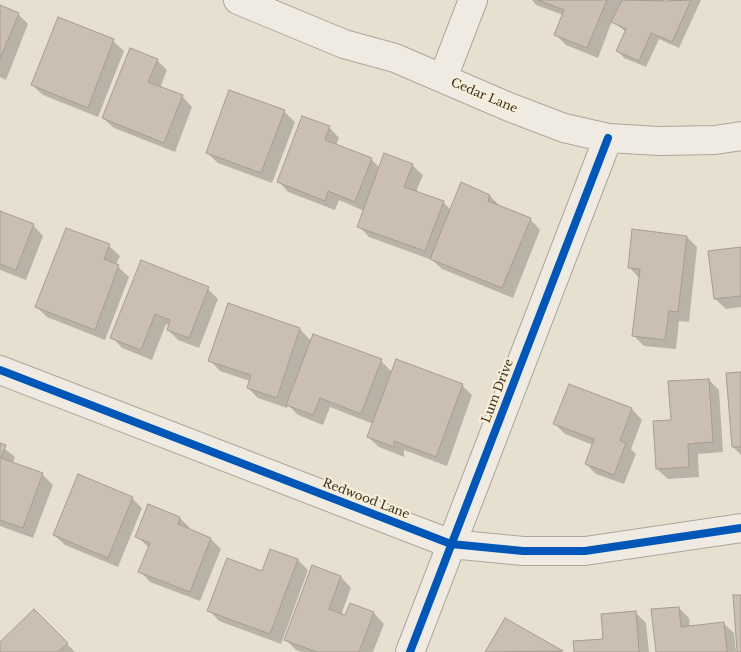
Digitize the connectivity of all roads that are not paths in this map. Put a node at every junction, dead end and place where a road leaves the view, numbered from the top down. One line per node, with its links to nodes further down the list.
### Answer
1 (238, 0): 3 (street, Cedar Lane)
2 (473, 0): 3 (street)
3 (442, 78): 5 (street, Cedar Lane)
4 (741, 136): 5 (street, Cedar Lane)
5 (608, 138): 8 (street, Lum Drive)
6 (0, 370): 8 (street, Redwood Lane)
7 (741, 528): 8 (street, Redwood Lane)
8 (451, 544): 9 (street, Lum Drive)
9 (410, 652)

